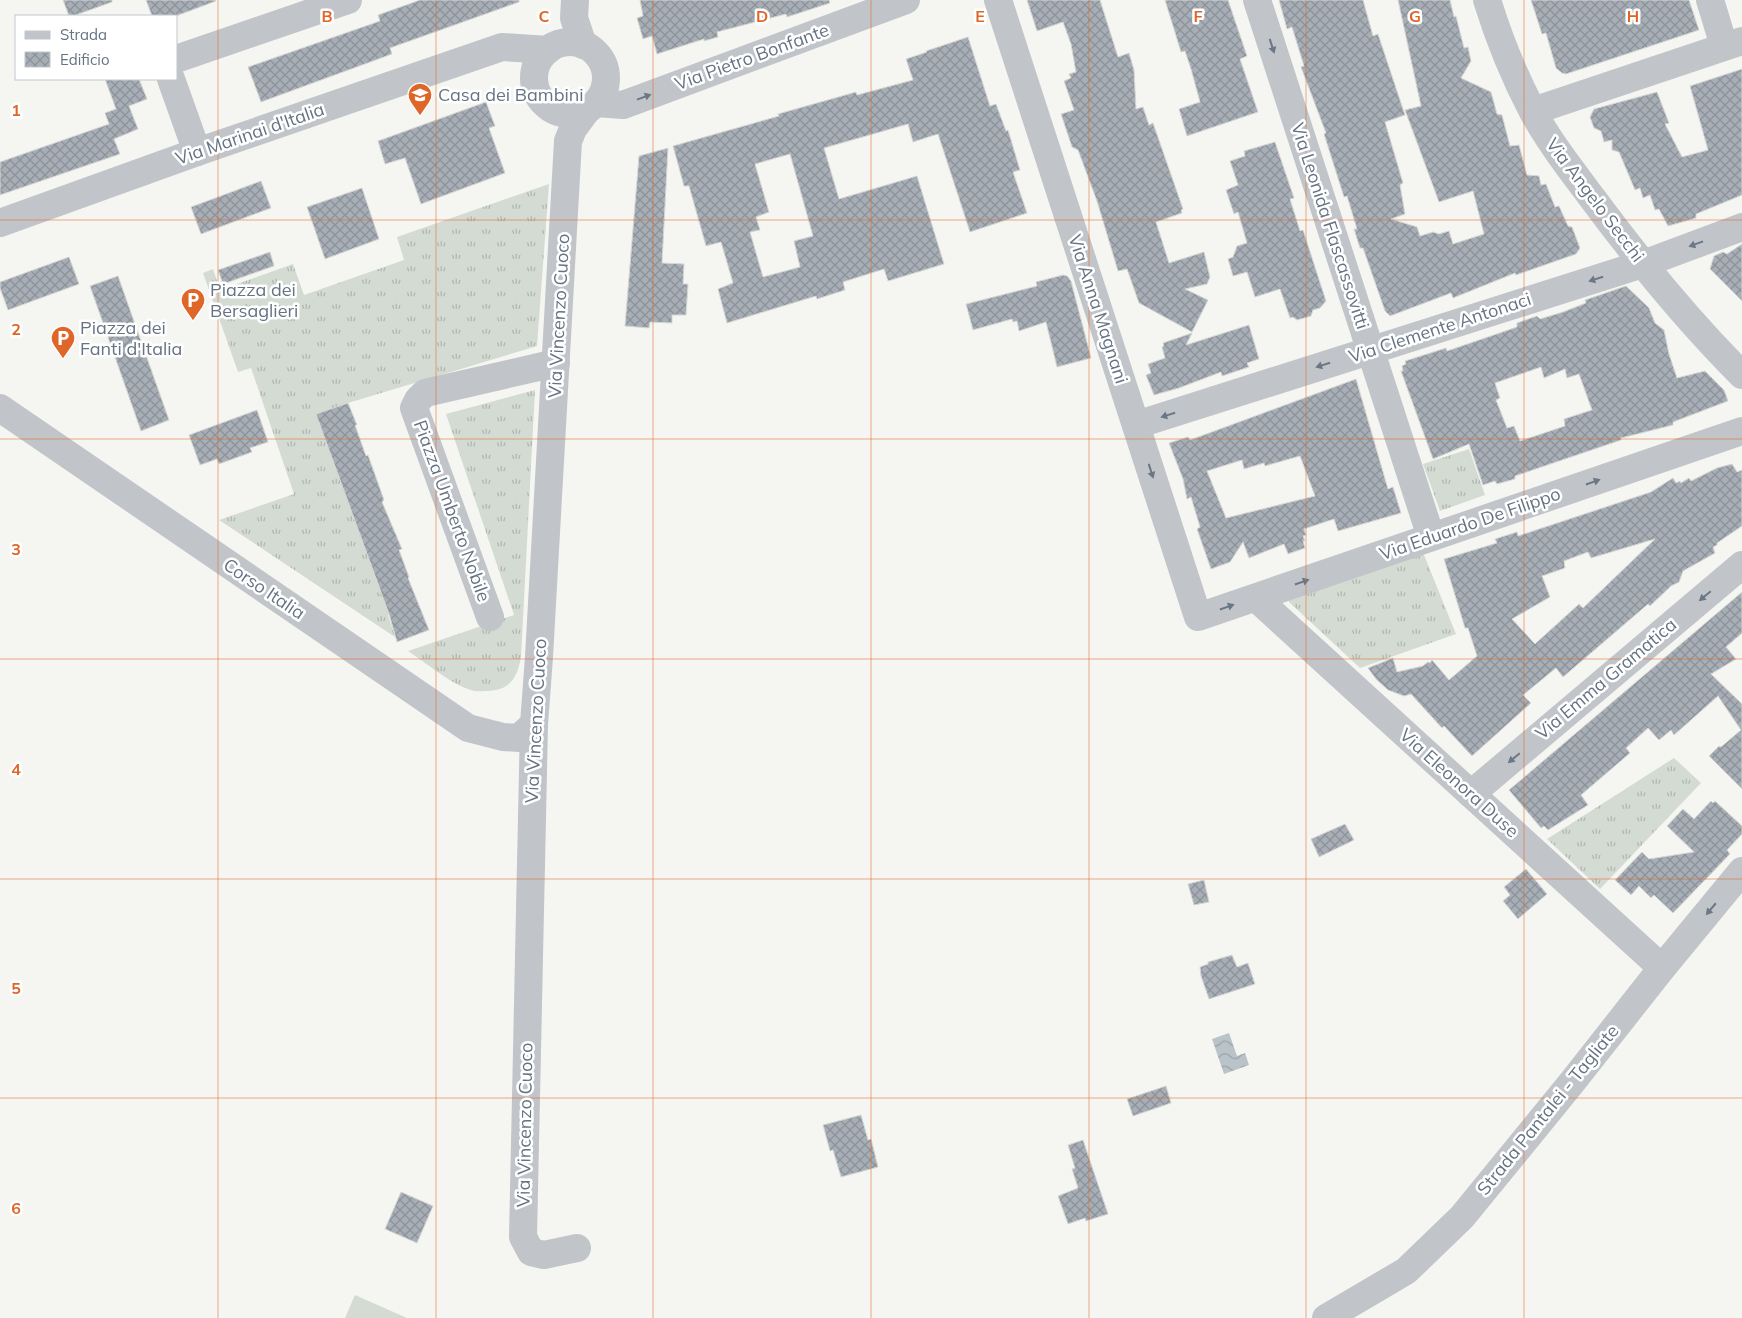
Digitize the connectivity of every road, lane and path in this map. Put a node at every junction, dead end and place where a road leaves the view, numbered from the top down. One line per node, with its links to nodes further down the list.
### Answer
1 (348, 0): 7 (street)
2 (906, 0): 9 (street, Via Pietro Bonfante)
3 (998, 0): 28 (street, Via Anna Magnani)
4 (1257, 0): 24 (street, Via Leonida Flascassovitti, one-way to 24)
5 (1486, 0): 18 (street, Via Angelo Secchi)
6 (1710, 0): 10 (street)
7 (319, 5): 13 (street)
8 (575, 9): 11 (street)
9 (852, 9): 16 (street, Via Pietro Bonfante, one-way to 9)
10 (1733, 43): 18 (street)
11 (564, 46): 12 (street, Via Marinai d'Italia); 15 (street); 16 (street)
12 (502, 47): 15 (street); 20 (street, Via Marinai d'Italia)
13 (178, 58)
14 (171, 80): 20 (street)
15 (534, 82): 17 (street)
16 (592, 107): 17 (street); 19 (street, Via Vincenzo Cuoco)
17 (554, 111): 19 (street, Via Vincenzo Cuoco)
18 (1533, 111): 23 (street, Via Angelo Secchi)
19 (568, 141): 25 (street, Via Vincenzo Cuoco)
20 (197, 152): 21 (street, Via Marinai d'Italia)
21 (0, 223)
22 (1742, 227): 23 (street, Via Clemente Antonaci, one-way to 23)
23 (1643, 264): 24 (street, Via Clemente Antonaci, one-way to 24); 26 (street, Via Angelo Secchi)
24 (1370, 350): 28 (street, Via Clemente Antonaci, one-way to 28); 30 (street, Via Leonida Flascassovitti)
25 (556, 363): 33 (street, Piazza Umberto Nobile); 35 (street, Via Vincenzo Cuoco)
26 (1742, 375)
27 (0, 408): 35 (street, Corso Italia)
28 (1136, 425): 34 (street, Via Anna Magnani, one-way to 34)
29 (1742, 431): 30 (street, Via Eduardo De Filippo, one-way to 29)
30 (1431, 537): 32 (street, Via Eduardo De Filippo, one-way to 30)
31 (1742, 565): 36 (street, Via Emma Gramatica, one-way to 36)
32 (1256, 598): 34 (street, Via Eduardo De Filippo, one-way to 32); 36 (street, Via Eleonora Duse)
33 (490, 617)
34 (1198, 617)
35 (534, 724): 39 (street, Via Vincenzo Cuoco)
36 (1471, 794): 38 (street, Via Eleonora Duse)
37 (1742, 871): 38 (street, Strada Pantalei - Tagliate, one-way to 38)
38 (1662, 968): 40 (street, Strada Pantalei - Tagliate)
39 (577, 1248)
40 (1326, 1318)

